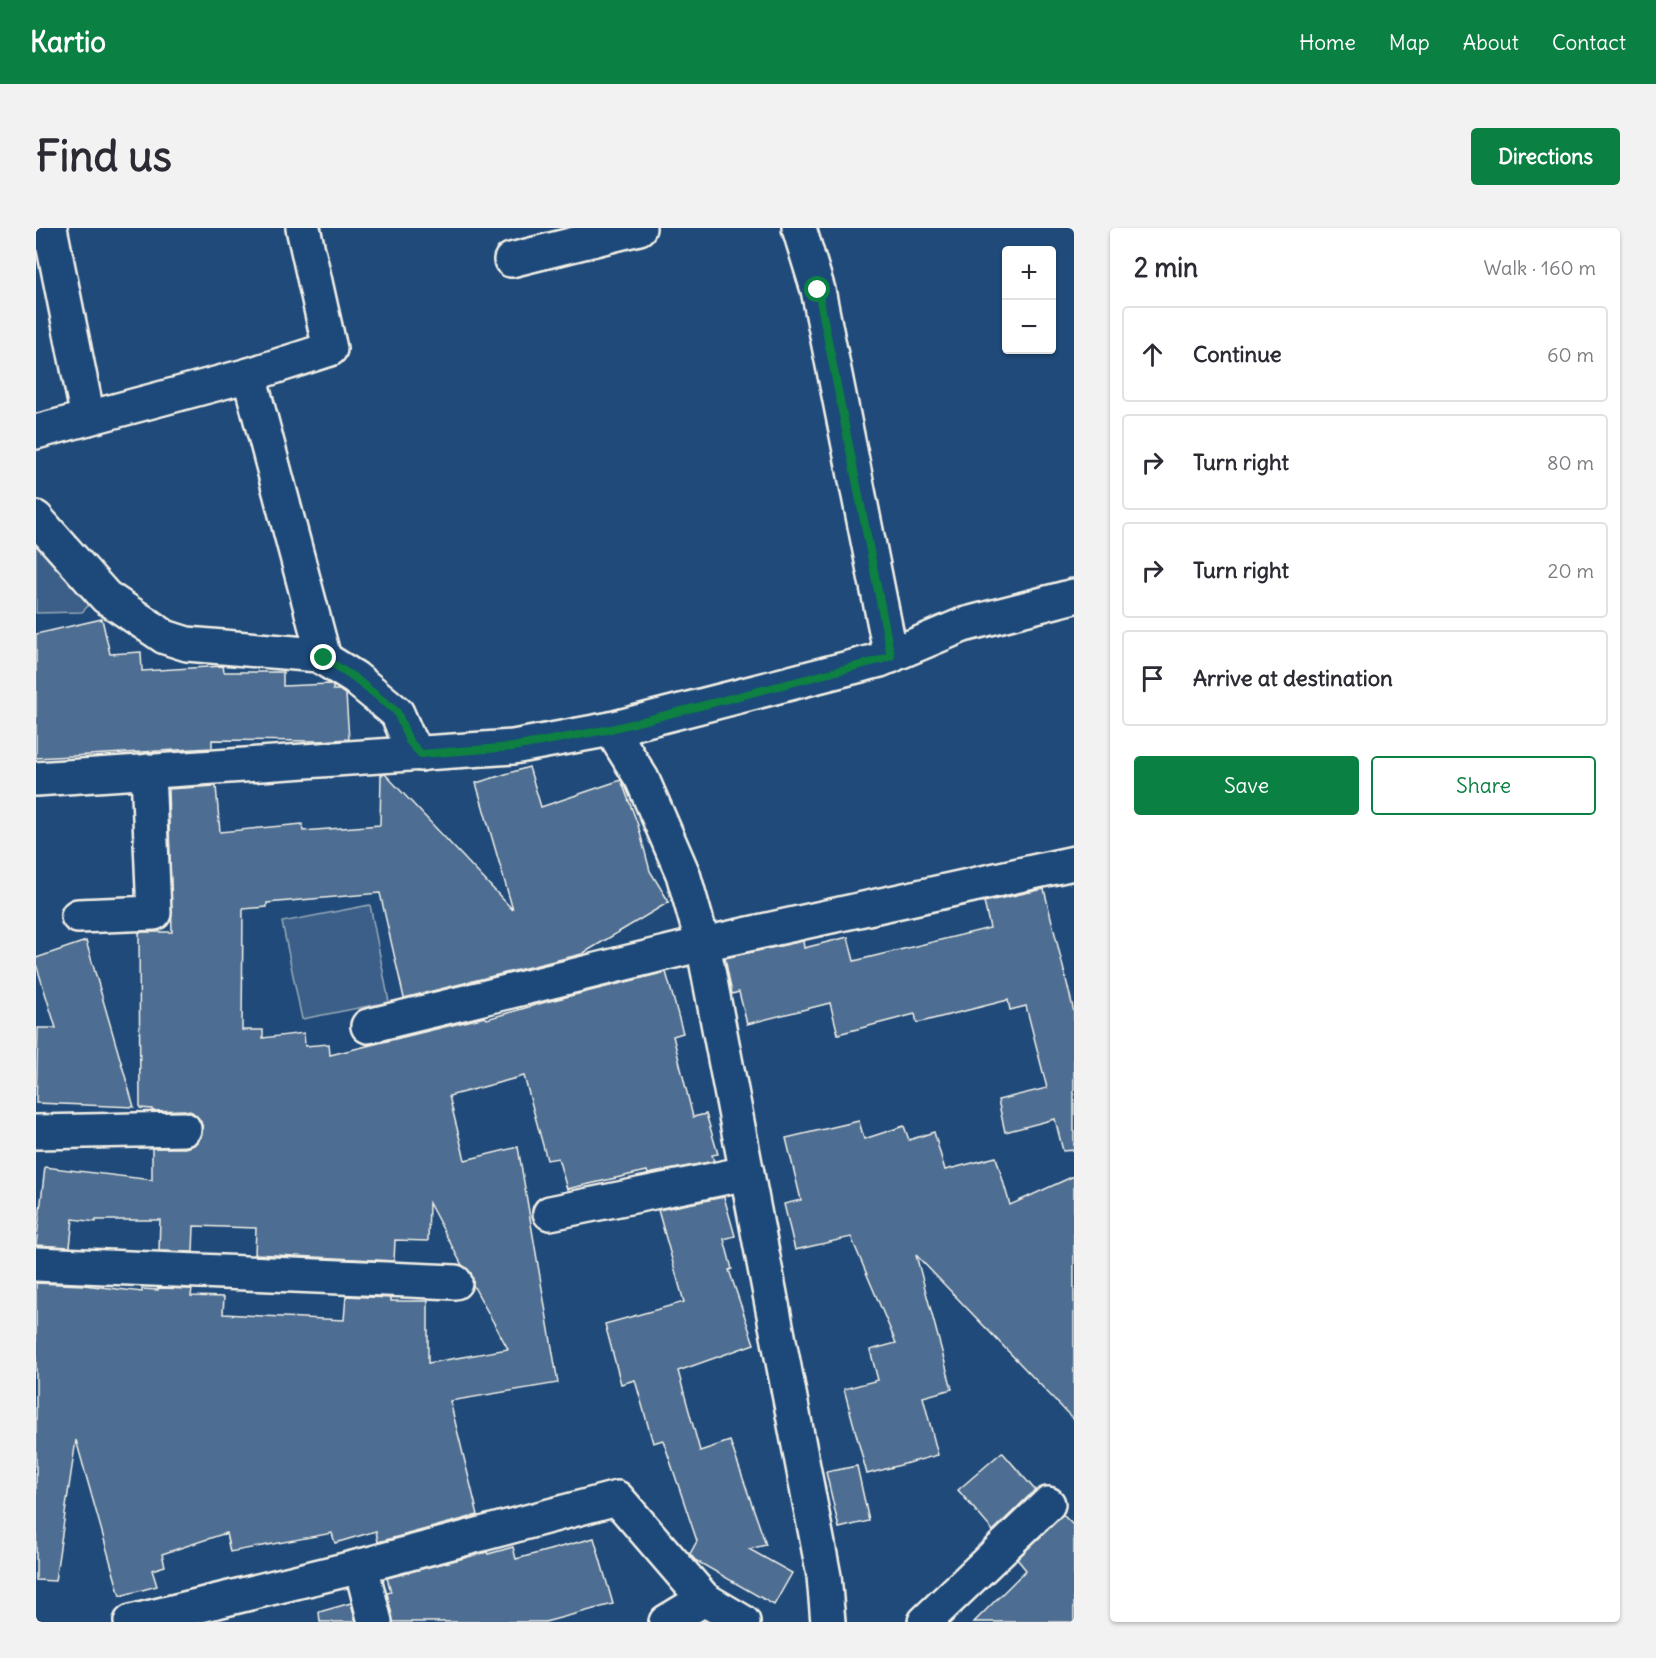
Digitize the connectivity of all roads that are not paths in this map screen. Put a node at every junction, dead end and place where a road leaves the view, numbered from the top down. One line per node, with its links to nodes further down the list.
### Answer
1 (50, 228): 7 (street)
2 (303, 228): 6 (street)
3 (639, 228): 5 (street)
4 (799, 228): 11 (street)
5 (511, 260)
6 (249, 375): 7 (street); 12 (street)
7 (88, 418): 8 (street)
8 (36, 432)
9 (36, 518): 12 (street)
10 (1074, 596): 11 (street)
11 (891, 656): 13 (street)
12 (324, 658): 14 (street)
13 (611, 729): 14 (street); 19 (street)
14 (421, 754): 15 (street)
15 (148, 771): 16 (street); 18 (street)
16 (36, 779)
17 (1074, 863): 19 (street)
18 (78, 916)
19 (703, 944): 20 (street); 23 (street)
20 (368, 1026)
21 (184, 1129): 22 (street)
22 (36, 1132)
23 (747, 1173): 24 (street); 34 (street)
24 (550, 1213)
25 (36, 1264): 26 (street)
26 (455, 1282)
27 (1048, 1504): 35 (street)
28 (361, 1566): 29 (street); 30 (street); 31 (street)
29 (704, 1599): 32 (street); 33 (street)
30 (131, 1622)
31 (375, 1622)
32 (666, 1622)
33 (743, 1622)
34 (828, 1622)
35 (925, 1622)

